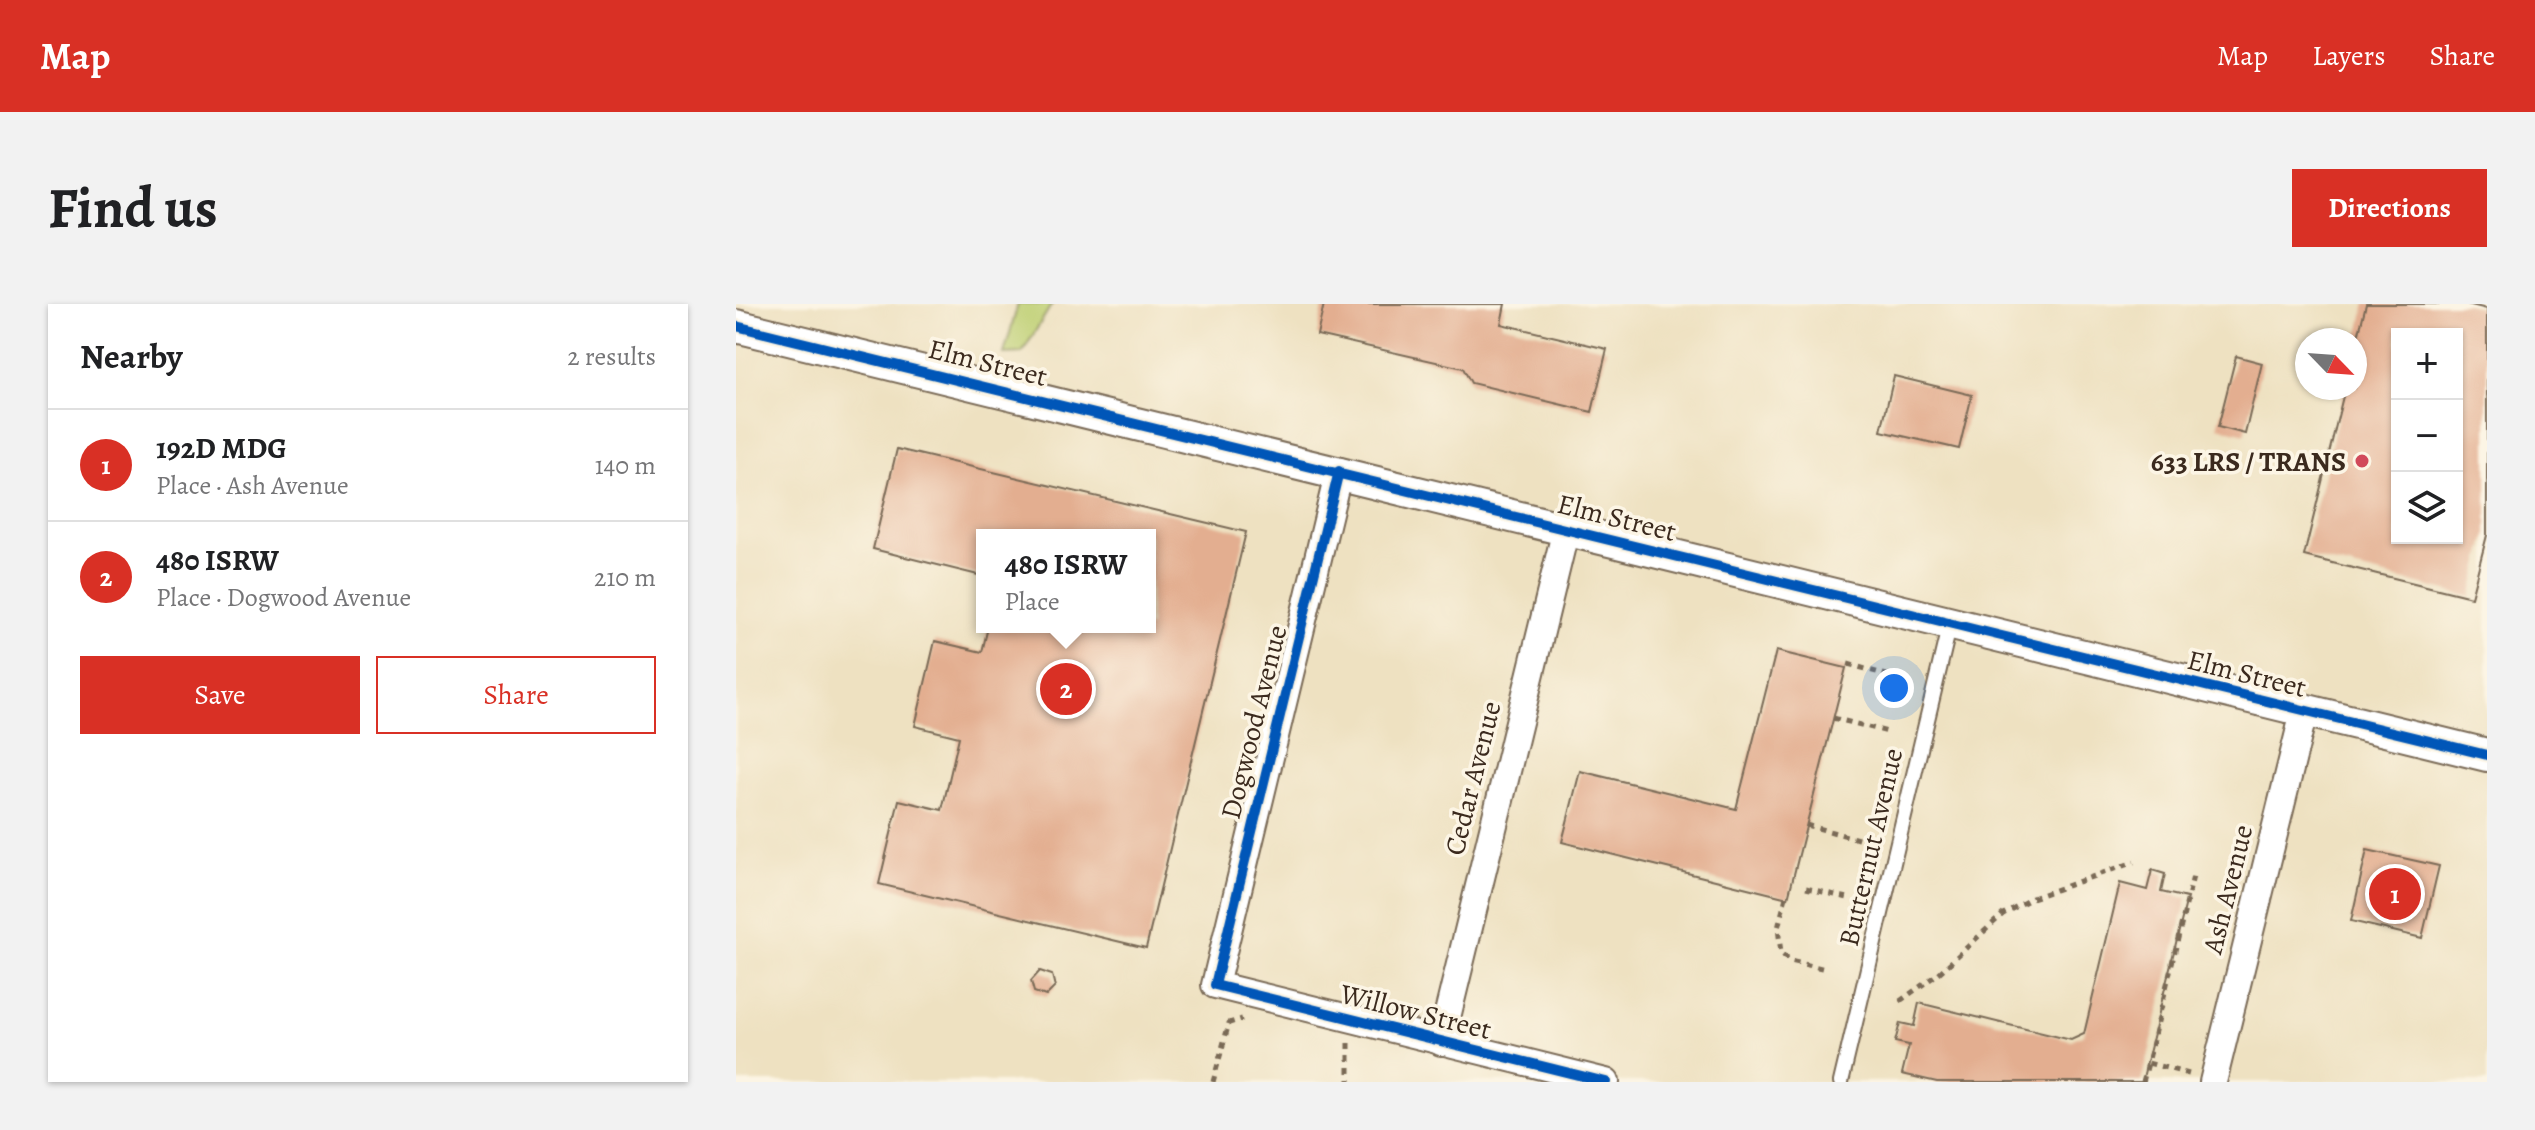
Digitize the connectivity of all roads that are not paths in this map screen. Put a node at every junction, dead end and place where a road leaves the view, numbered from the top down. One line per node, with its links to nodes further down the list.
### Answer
1 (736, 326): 2 (street, Elm Street)
2 (1339, 471): 3 (street, Elm Street); 7 (street, Dogwood Avenue)
3 (1566, 529): 4 (street, Elm Street); 8 (street, Cedar Avenue)
4 (1950, 623): 5 (street, Elm Street); 11 (lane, Butternut Avenue)
5 (2304, 712): 6 (street, Elm Street); 9 (street, Ash Avenue)
6 (2487, 755)
7 (1215, 985): 8 (street, Willow Street)
8 (1441, 1042): 10 (street, Willow Street)
9 (2206, 1079)
10 (1606, 1082)
11 (1841, 1082)

